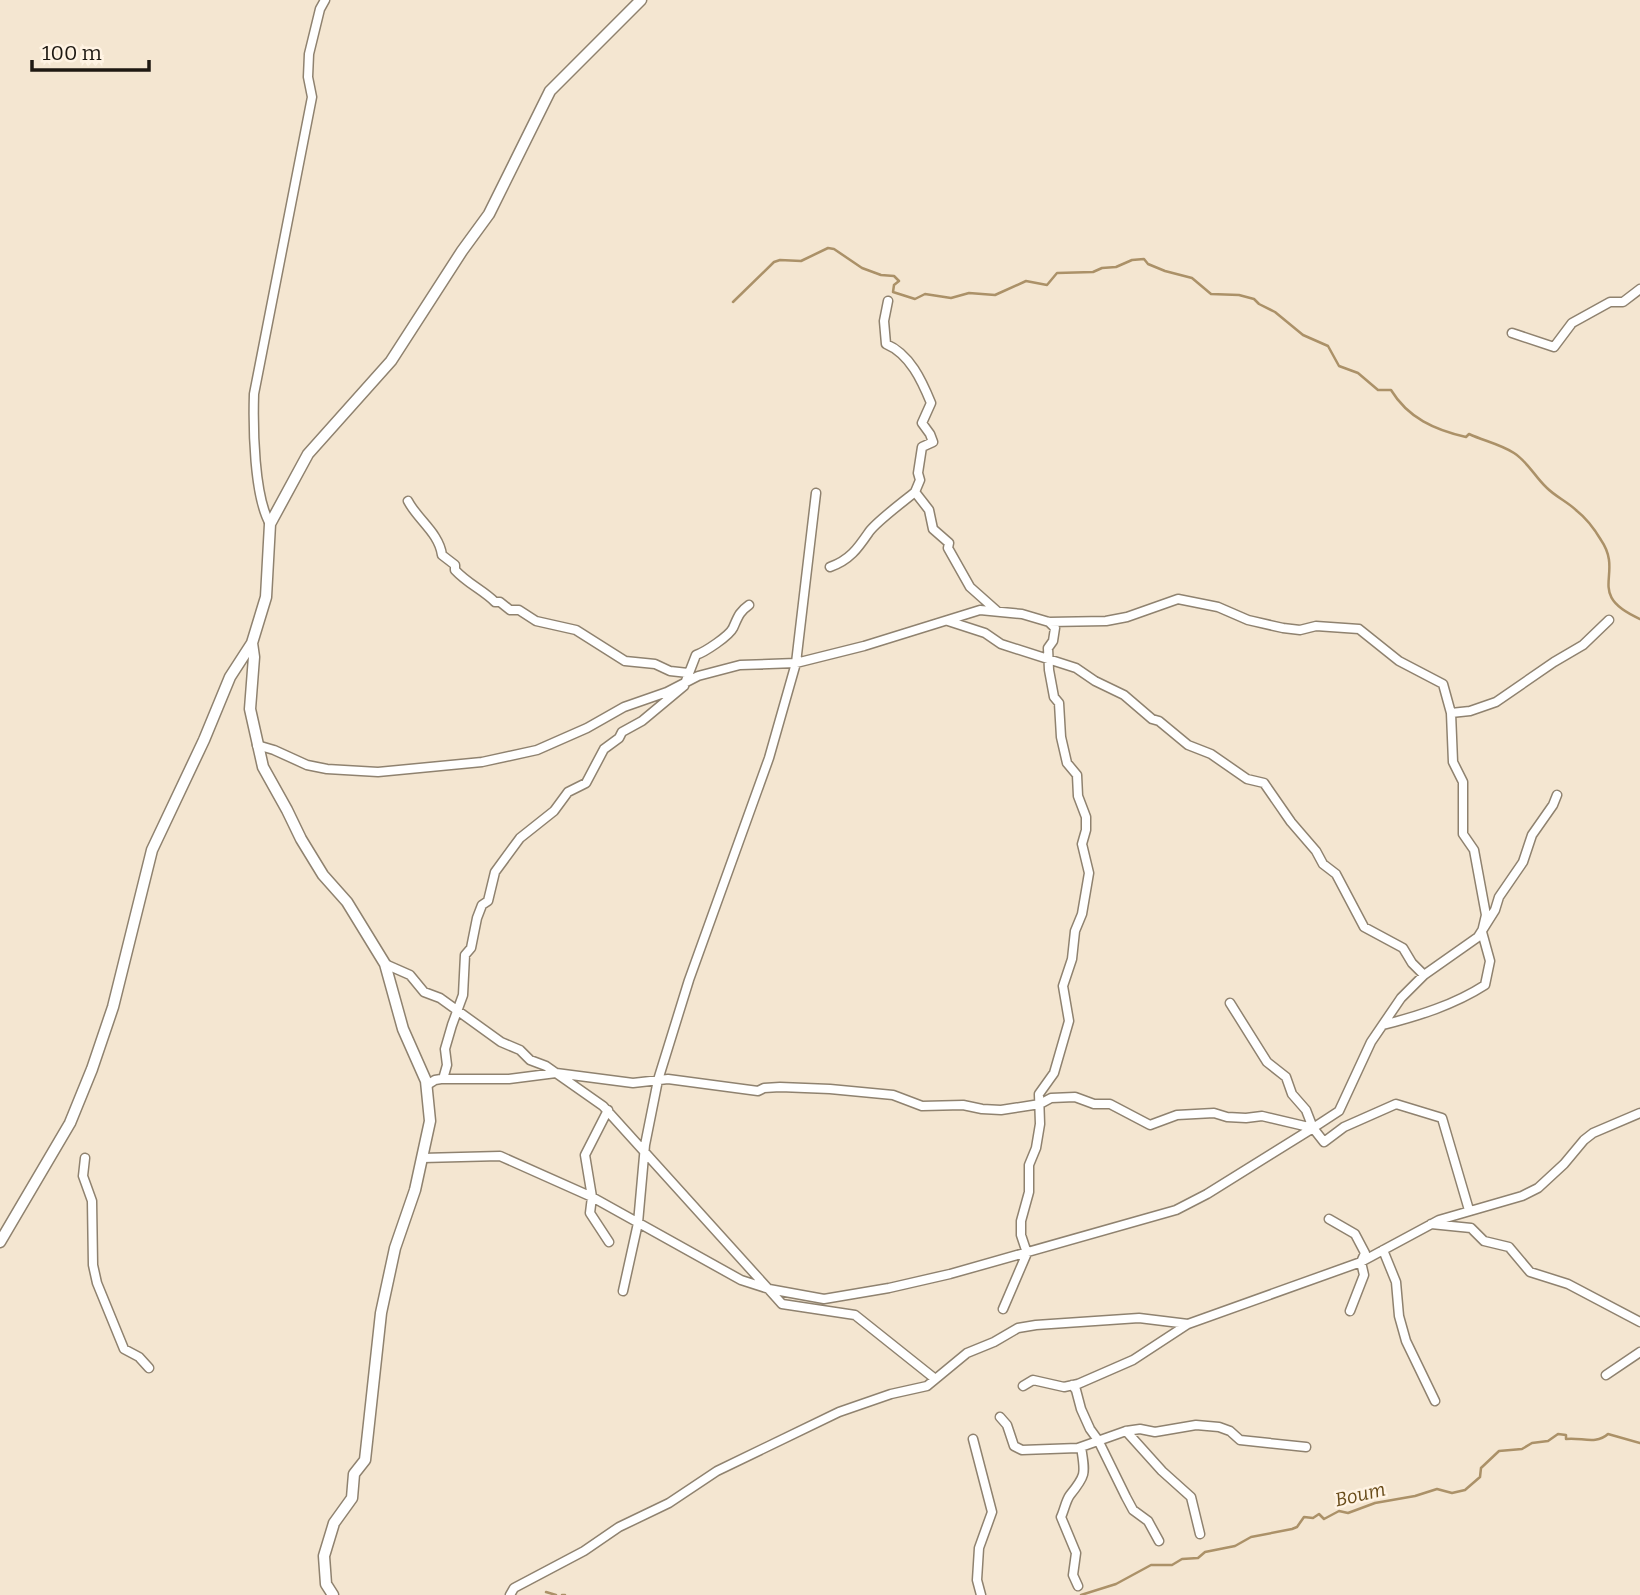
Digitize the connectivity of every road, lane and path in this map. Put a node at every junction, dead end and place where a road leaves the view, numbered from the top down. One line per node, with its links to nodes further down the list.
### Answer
1 (325, 0): 9 (street)
2 (641, 0): 9 (street)
3 (1640, 289): 5 (street)
4 (888, 301): 6 (street)
5 (1512, 333)
6 (915, 492): 10 (street); 12 (street)
7 (816, 493): 18 (street)
8 (408, 501): 19 (street)
9 (271, 524): 16 (street)
10 (830, 567)
11 (749, 605): 19 (street)
12 (997, 611): 13 (street); 15 (street)
13 (946, 620): 17 (street); 18 (street)
14 (1609, 620): 20 (street)
15 (1049, 622): 17 (street); 20 (street)
16 (252, 643): 21 (street); 45 (street)
17 (1049, 660): 25 (street); 33 (street)
18 (796, 663): 19 (street); 31 (street)
19 (687, 677): 21 (street); 27 (street)
20 (1451, 713): 23 (street)
21 (257, 746): 24 (street)
22 (1556, 795): 23 (street)
23 (1482, 932): 25 (street); 28 (street)
24 (385, 964): 27 (street); 32 (street)
25 (1424, 975): 28 (street)
26 (1230, 1003): 36 (street)
27 (458, 1011): 29 (street); 30 (street)
28 (1383, 1025): 36 (street)
29 (556, 1073): 30 (street); 31 (street); 34 (street)
30 (443, 1079): 32 (street)
31 (658, 1080): 33 (street); 37 (street)
32 (427, 1085): 39 (street)
33 (1040, 1104): 36 (street); 48 (street)
34 (608, 1110): 37 (street); 40 (street)
35 (1640, 1113): 41 (street)
36 (1313, 1128): 41 (street); 48 (street)
37 (644, 1153): 43 (street); 50 (street)
38 (85, 1158): 57 (street)
39 (422, 1158): 40 (street); 72 (street)
40 (592, 1197): 43 (street); 46 (street)
41 (1469, 1210): 44 (street)
42 (1329, 1219): 49 (street)
43 (638, 1223): 50 (street); 51 (street)
44 (1431, 1224): 47 (street); 54 (street)
45 (0, 1242)
46 (609, 1242)
47 (1384, 1250): 49 (street); 62 (street)
48 (1027, 1253): 50 (street); 52 (street)
49 (1361, 1262): 53 (street); 55 (street)
50 (769, 1289): 59 (street)
51 (623, 1291)
52 (1003, 1310)
53 (1350, 1311)
54 (1640, 1322)
55 (1188, 1324): 59 (street); 60 (street)
56 (1640, 1352): 58 (street)
57 (149, 1368)
58 (1606, 1375)
59 (934, 1378): 73 (street)
60 (1072, 1385): 61 (street); 66 (street)
61 (1023, 1386)
62 (1435, 1401)
63 (1000, 1417): 67 (street)
64 (1126, 1431): 66 (street); 68 (street); 69 (street)
65 (973, 1439): 74 (street)
66 (1098, 1440): 67 (street); 70 (street)
67 (1081, 1447): 71 (street)
68 (1306, 1447)
69 (1200, 1534)
70 (1159, 1541)
71 (1078, 1586)
72 (332, 1595)
73 (510, 1595)
74 (981, 1595)

